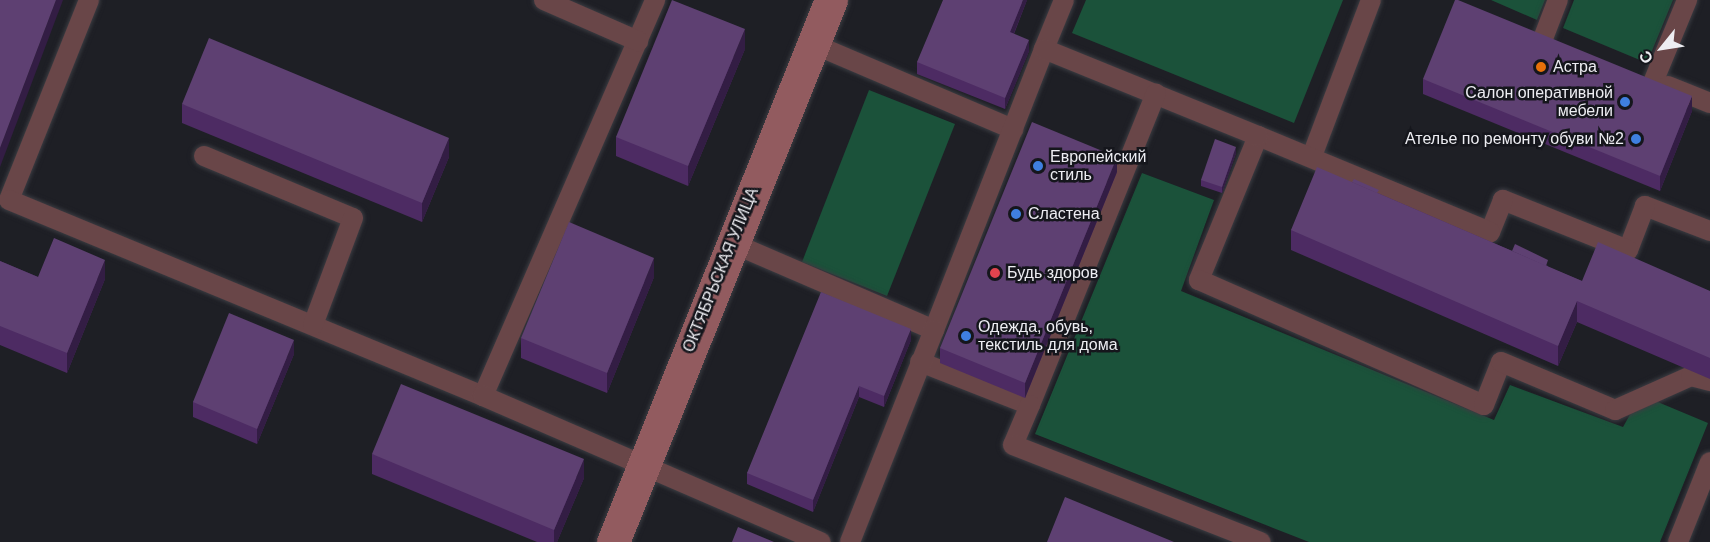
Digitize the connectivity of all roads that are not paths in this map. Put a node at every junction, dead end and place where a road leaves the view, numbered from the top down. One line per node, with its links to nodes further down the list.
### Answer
1 (88, 0): 25 (lane)
2 (544, 0): 11 (lane)
3 (655, 0): 11 (lane)
4 (831, 0): 12 (main road, ОКТЯБРЬСКАЯ УЛИЦА)
5 (1064, 0): 14 (lane)
6 (1371, 0): 22 (lane)
7 (1558, 0): 10 (lane)
8 (1687, 0): 16 (lane)
9 (1522, 27): 10 (lane)
10 (1544, 36): 13 (lane)
11 (638, 40): 29 (lane)
12 (811, 44): 19 (lane); 24 (main road, ОКТЯБРЬСКАЯ УЛИЦА)
13 (1566, 45)
14 (1044, 49): 17 (lane); 19 (lane)
15 (1632, 71): 16 (lane)
16 (1654, 80): 18 (lane)
17 (1156, 93): 20 (lane); 30 (lane)
18 (1710, 103)
19 (1012, 129): 26 (lane)
20 (1258, 136): 22 (lane); 28 (lane)
21 (204, 156): 25 (lane)
22 (1312, 156): 23 (lane)
23 (1709, 229)
24 (732, 243): 26 (lane); 32 (main road, ОКТЯБРЬСКАЯ УЛИЦА)
25 (313, 325): 29 (lane)
26 (934, 330): 27 (lane)
27 (920, 362): 30 (lane); 35 (lane)
28 (1710, 381)
29 (483, 396): 32 (lane)
30 (1030, 405): 36 (lane)
31 (1710, 462): 37 (lane)
32 (642, 466): 33 (main road, ОКТЯБРЬСКАЯ УЛИЦА); 34 (lane)
33 (613, 542)
34 (821, 542)
35 (850, 542)
36 (1261, 542)
37 (1677, 542)

